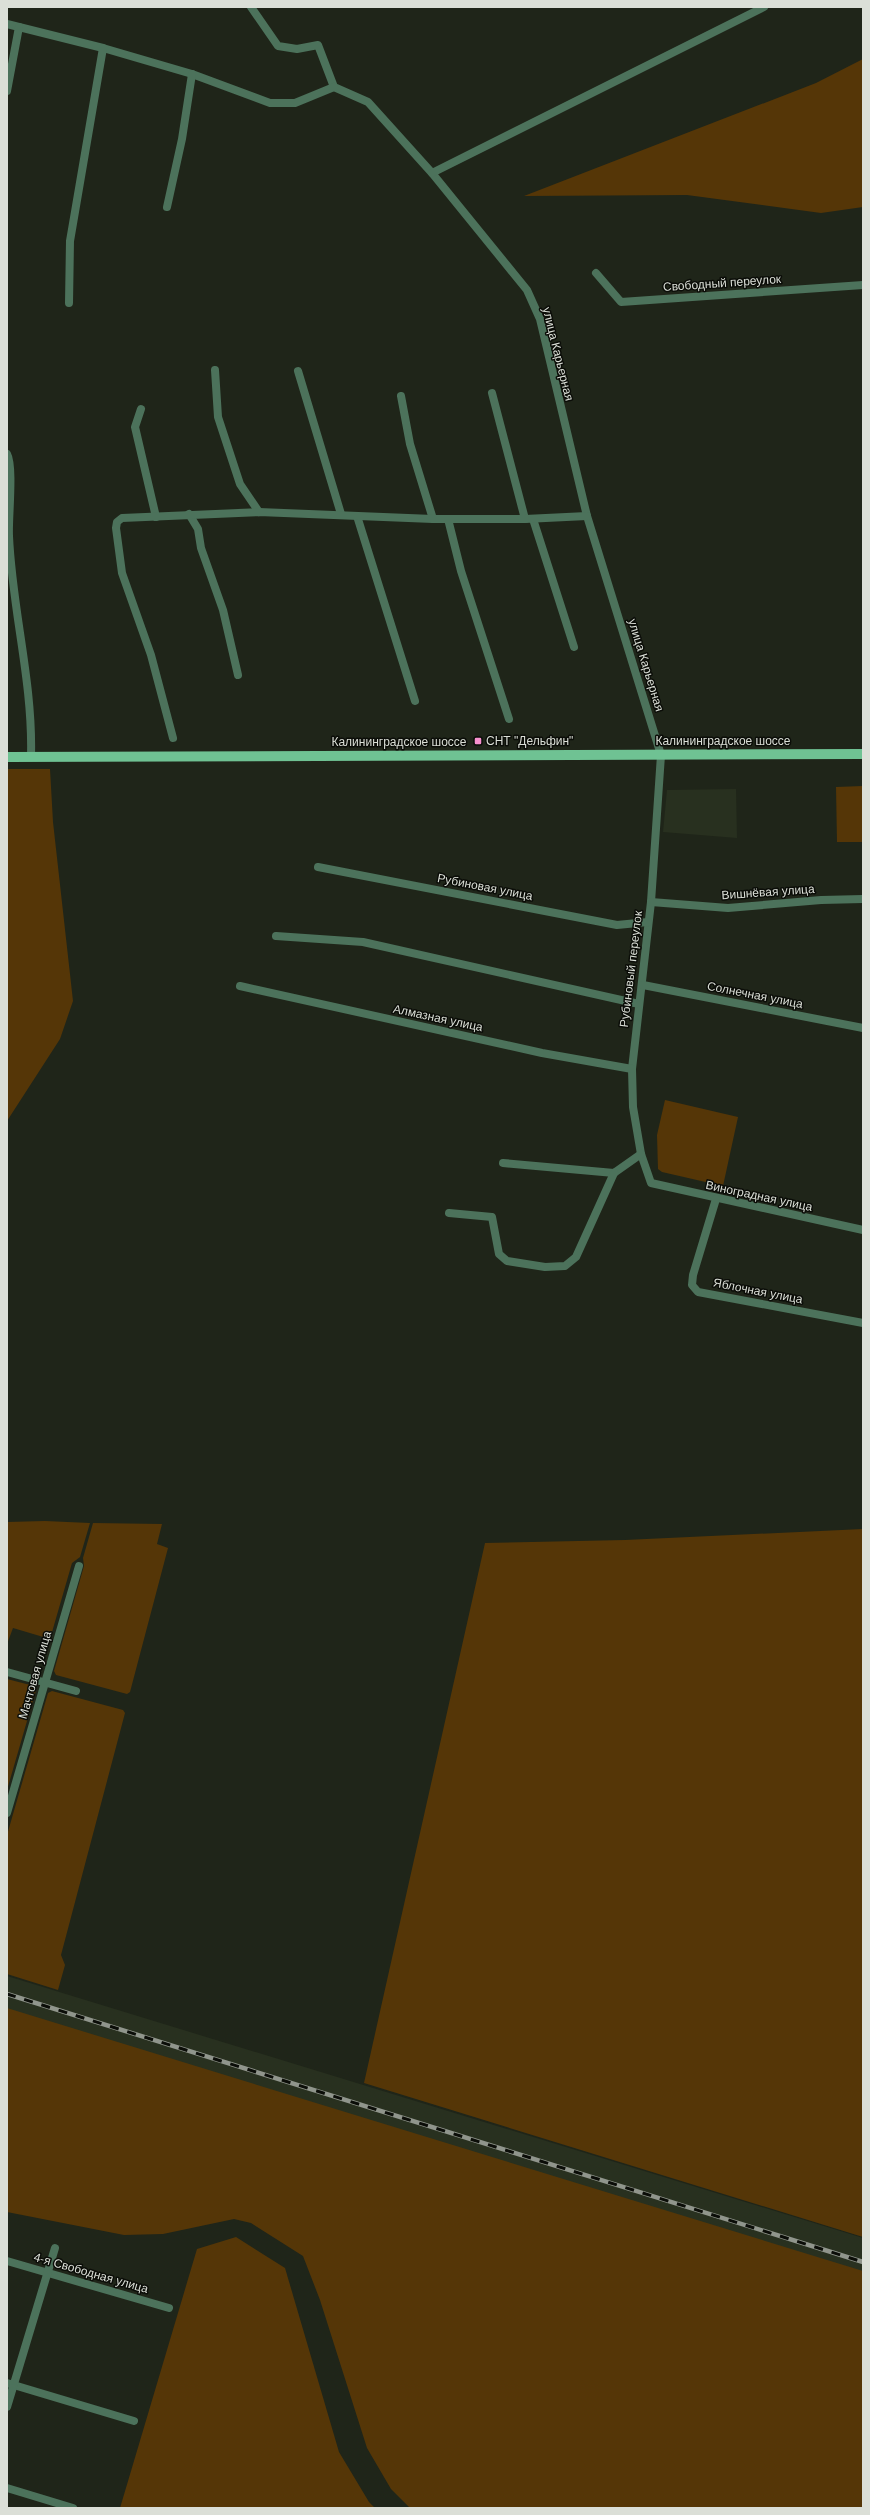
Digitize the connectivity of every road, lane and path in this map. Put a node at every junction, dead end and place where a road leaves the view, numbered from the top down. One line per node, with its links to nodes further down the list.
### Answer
1 (251, 7): 7 (street)
2 (764, 7): 9 (street)
3 (7, 24): 4 (street)
4 (19, 27): 5 (street); 8 (street)
5 (103, 48): 6 (street); 13 (street)
6 (192, 74): 7 (street); 10 (street)
7 (334, 87): 9 (street, улица Карьерная)
8 (7, 91)
9 (432, 172): 25 (street, улица Карьерная)
10 (167, 207)
11 (596, 273): 12 (street, Свободный переулок)
12 (863, 285)
13 (69, 303)
14 (215, 370): 20 (street)
15 (298, 371): 22 (street)
16 (492, 393): 28 (street)
17 (401, 396): 26 (street)
18 (141, 409): 23 (street)
19 (7, 454): 29 (street)
20 (259, 512): 21 (street); 22 (street)
21 (189, 514): 23 (street); 31 (street)
22 (341, 514): 24 (street)
23 (156, 516): 34 (street)
24 (357, 516): 26 (street); 32 (street)
25 (587, 516): 28 (street); 36 (street, улица Карьерная)
26 (433, 519): 27 (street)
27 (448, 519): 28 (street); 33 (street)
28 (529, 519): 30 (street)
29 (8, 562): 38 (street)
30 (574, 646)
31 (238, 674)
32 (415, 701)
33 (509, 719)
34 (173, 738)
35 (863, 754): 36 (main road, Калининградское шоссе)
36 (660, 755): 38 (main road, Калининградское шоссе); 41 (street, Рубиновый переулок)
37 (7, 756): 38 (main road, Калининградское шоссе)
38 (31, 756)
39 (318, 867): 42 (street, Рубиновая улица)
40 (863, 899): 41 (street, Вишнёвая улица)
41 (651, 902): 42 (street, Рубиновый переулок)
42 (648, 922): 44 (street, Рубиновый переулок)
43 (276, 936): 46 (street)
44 (643, 985): 46 (street, Рубиновый переулок); 47 (street, Солнечная улица)
45 (240, 986): 48 (street, Алмазная улица)
46 (639, 1004): 48 (street, Рубиновый переулок)
47 (863, 1028)
48 (632, 1069): 49 (street, Рубиновый переулок)
49 (641, 1154): 51 (street); 52 (street, Рубиновый переулок)
50 (503, 1163): 51 (street)
51 (614, 1173): 54 (street)
52 (651, 1184): 53 (street, Виноградная улица)
53 (716, 1199): 55 (street, Виноградная улица); 56 (street, Яблочная улица)
54 (449, 1213)
55 (863, 1230)
56 (863, 1323)
57 (79, 1566): 59 (street, Мачтовая улица)
58 (7, 1672): 59 (street)
59 (45, 1682): 60 (street); 61 (street, Мачтовая улица)
60 (76, 1691)
61 (7, 1813)
62 (55, 2248): 65 (street)
63 (7, 2261): 64 (street, 4-я Свободная улица)
64 (169, 2308)
65 (10, 2384): 66 (street); 67 (street)
66 (7, 2407)
67 (134, 2421)
68 (7, 2488): 69 (street)
69 (73, 2508)

